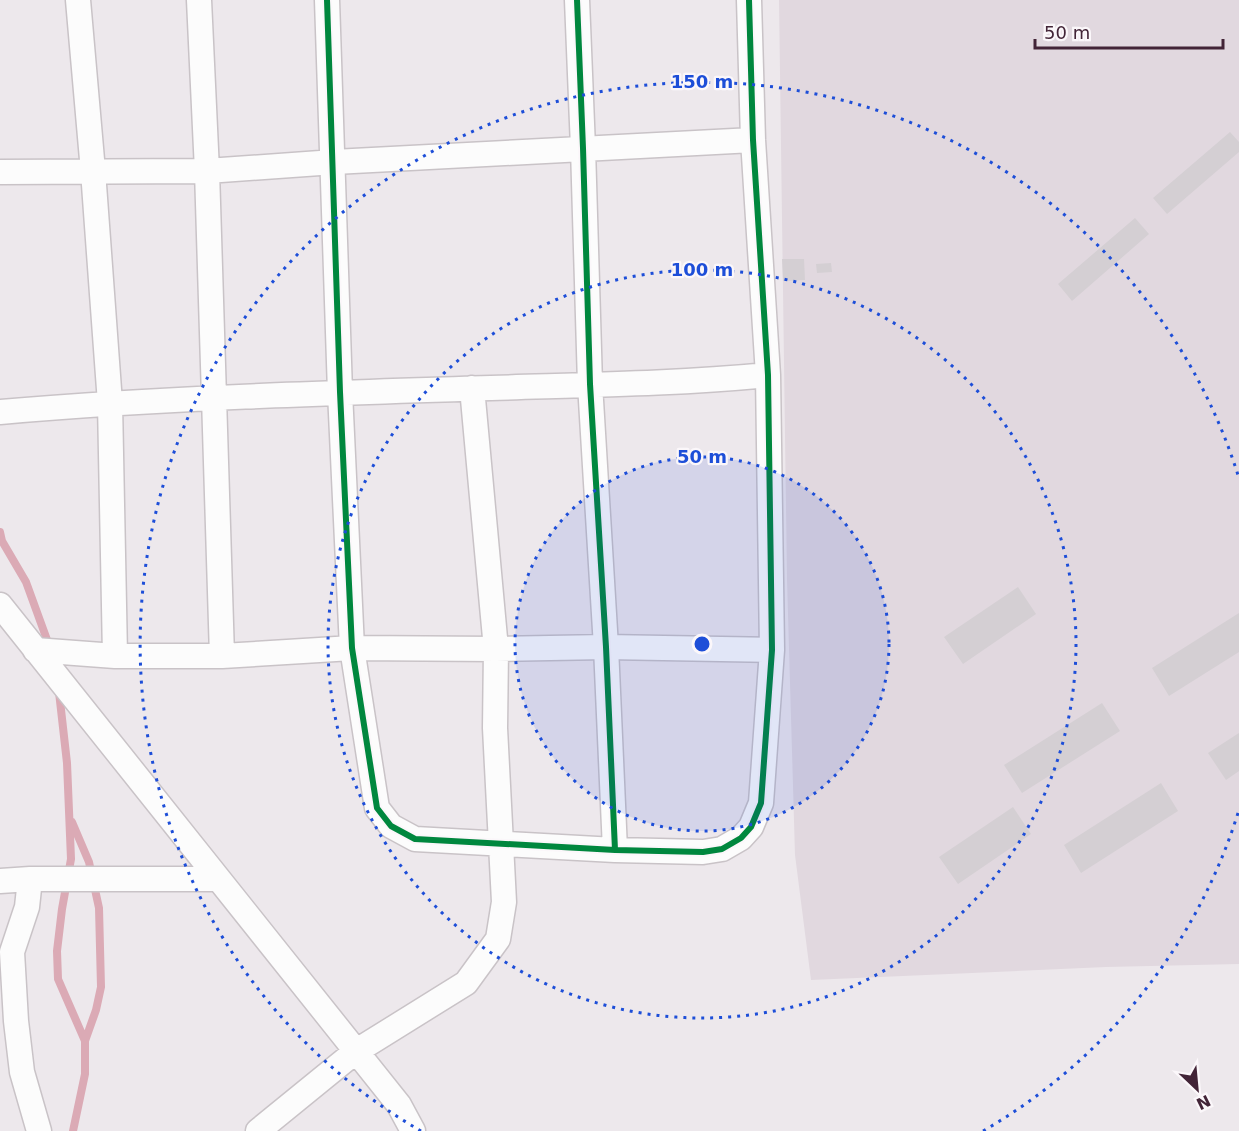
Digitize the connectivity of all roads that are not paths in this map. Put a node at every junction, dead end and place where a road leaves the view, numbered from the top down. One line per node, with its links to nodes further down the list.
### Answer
1 (78, 0): 9 (street)
2 (199, 0): 10 (street)
3 (327, 0): 8 (street)
4 (577, 0): 7 (street)
5 (749, 0): 6 (street)
6 (753, 140): 7 (street); 12 (street)
7 (583, 148): 8 (street); 13 (street)
8 (334, 162): 10 (street); 15 (street)
9 (93, 171): 10 (street); 11 (street); 17 (street)
10 (207, 171): 16 (street)
11 (0, 172)
12 (768, 375): 13 (street); 24 (street)
13 (590, 384): 14 (street); 20 (street)
14 (472, 388): 15 (street); 22 (street)
15 (340, 393): 16 (street); 21 (street)
16 (215, 398): 17 (street); 26 (street)
17 (110, 403): 18 (street); 25 (street)
18 (0, 412)
19 (0, 605): 23 (street)
20 (606, 647): 22 (street); 24 (street); 28 (street)
21 (352, 648): 22 (street); 26 (street); 27 (street)
22 (496, 649): 27 (street)
23 (35, 650): 25 (street); 30 (street)
24 (772, 650): 28 (street)
25 (115, 656): 26 (street)
26 (222, 656)
27 (502, 843): 28 (street); 32 (street)
28 (615, 850)
29 (30, 879): 30 (street); 31 (street); 33 (street)
30 (218, 879): 32 (street)
31 (0, 881)
32 (355, 1052): 34 (street); 35 (street)
33 (39, 1131)
34 (258, 1131)
35 (413, 1131)

